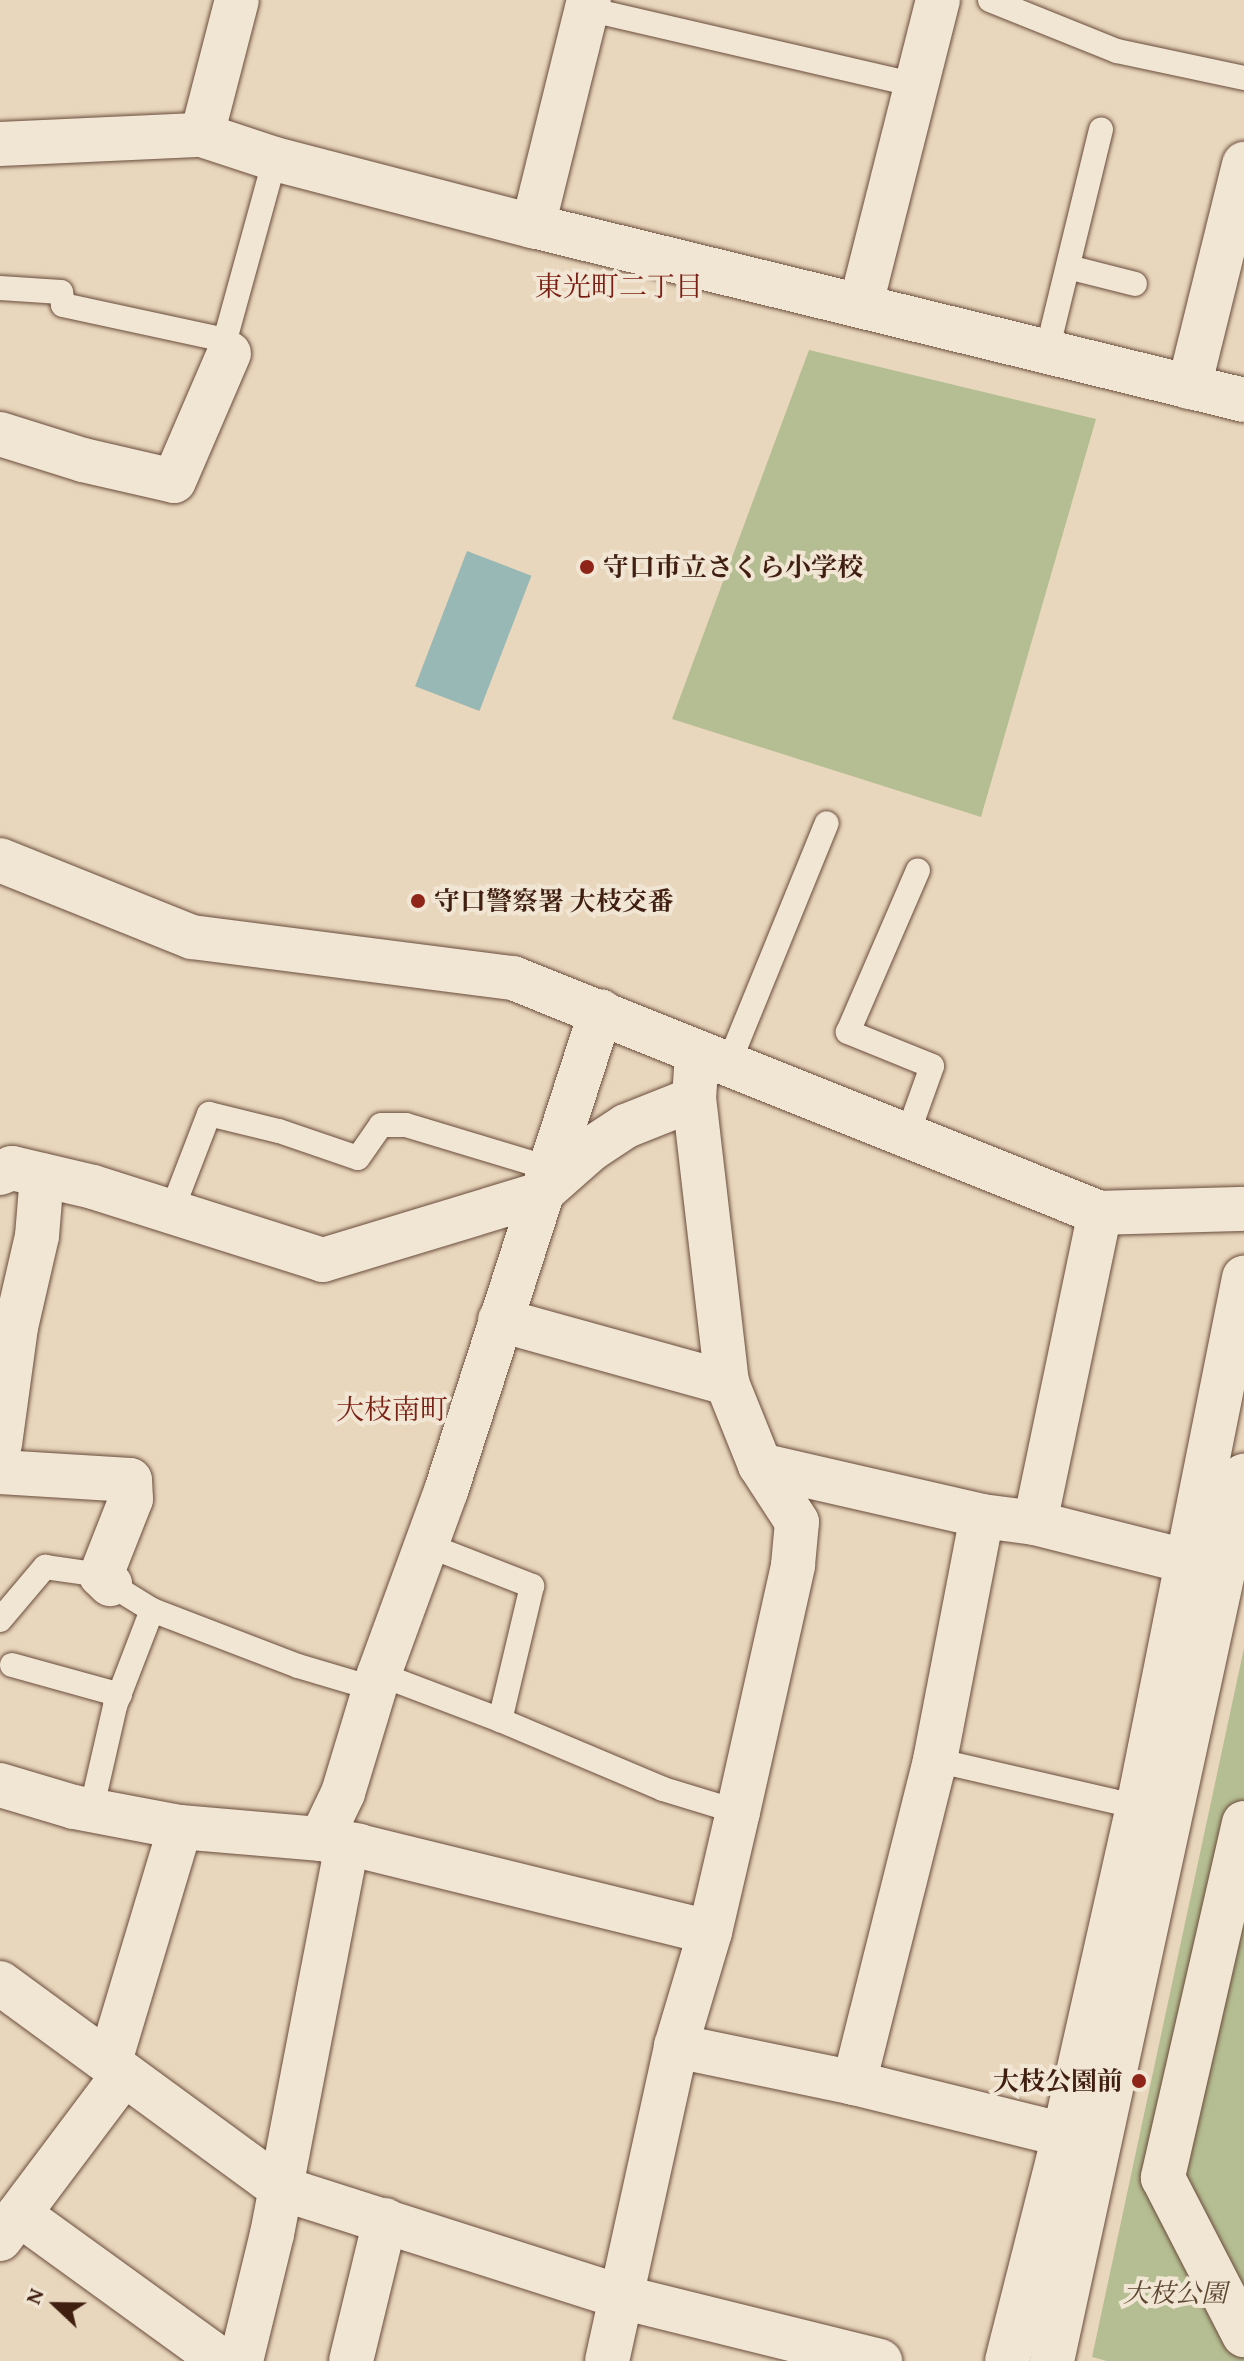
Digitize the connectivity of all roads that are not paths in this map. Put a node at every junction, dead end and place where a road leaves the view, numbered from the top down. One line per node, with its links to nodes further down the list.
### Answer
1 (938, 0): 6 (street)
2 (990, 0): 5 (lane)
3 (228, 2): 8 (street)
4 (588, 4): 6 (lane); 12 (street)
5 (1244, 78)
6 (917, 85): 16 (street)
7 (1101, 130): 13 (lane)
8 (202, 135): 9 (street); 10 (street)
9 (0, 144)
10 (275, 159): 12 (street); 17 (lane)
11 (1244, 164): 19 (street)
12 (533, 226): 16 (street)
13 (1068, 267): 14 (lane); 18 (lane)
14 (1135, 284)
15 (0, 288): 17 (lane)
16 (861, 304): 18 (street)
17 (227, 347): 21 (street)
18 (1047, 351): 19 (street)
19 (1189, 387): 20 (street)
20 (1244, 400)
21 (0, 434)
22 (827, 823): 26 (lane)
23 (0, 860): 25 (street)
24 (918, 870): 28 (lane)
25 (601, 1011): 26 (street); 30 (street)
26 (712, 1059): 27 (street); 28 (street)
27 (694, 1099): 30 (street); 36 (street)
28 (907, 1136): 33 (street)
29 (15, 1168): 32 (street); 37 (street)
30 (544, 1181): 32 (street); 32 (lane); 35 (street)
31 (1244, 1209): 33 (street)
32 (172, 1210)
33 (1100, 1213): 42 (street)
34 (1244, 1278): 44 (street)
35 (500, 1320): 36 (street); 43 (street)
36 (727, 1383): 38 (street)
37 (0, 1444)
38 (760, 1465): 41 (street); 56 (street)
39 (0, 1472): 45 (street)
40 (1244, 1476): 77 (street)
41 (982, 1516): 42 (street); 52 (street)
42 (1035, 1523): 44 (street)
43 (427, 1545): 49 (street); 51 (lane)
44 (1189, 1562): 54 (street)
45 (105, 1580): 46 (lane); 47 (lane)
46 (152, 1610): 49 (lane); 50 (lane)
47 (0, 1620)
48 (12, 1665): 50 (lane)
49 (377, 1682): 51 (lane); 59 (street)
50 (120, 1695): 55 (lane)
51 (500, 1720): 56 (lane)
52 (935, 1760): 54 (lane); 64 (street)
53 (0, 1785): 55 (street)
54 (1138, 1807): 65 (street)
55 (91, 1811): 58 (street)
56 (738, 1812): 60 (street)
57 (1244, 1823): 70 (street)
58 (180, 1827): 59 (street); 63 (street)
59 (334, 1842): 60 (street); 66 (street)
60 (710, 1932): 62 (street)
61 (0, 1983): 63 (street)
62 (676, 2046): 64 (street); 69 (street)
63 (117, 2068): 66 (street); 68 (street)
64 (854, 2083): 65 (street)
65 (1064, 2135): 76 (street)
66 (280, 2188): 67 (street); 72 (street)
67 (385, 2220): 69 (street); 73 (street)
68 (9, 2226): 71 (street)
69 (621, 2297): 74 (street); 75 (street)
70 (1244, 2335)
71 (222, 2361)
72 (241, 2361)
73 (351, 2361)
74 (607, 2361)
75 (880, 2361)
76 (1007, 2361)
77 (1052, 2361)

